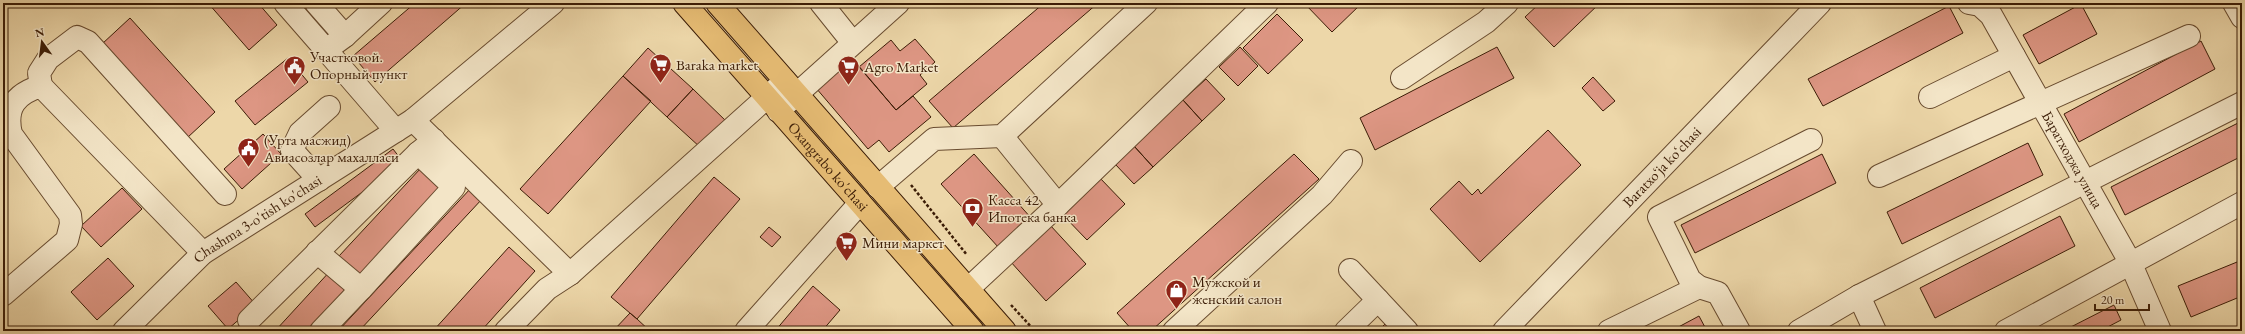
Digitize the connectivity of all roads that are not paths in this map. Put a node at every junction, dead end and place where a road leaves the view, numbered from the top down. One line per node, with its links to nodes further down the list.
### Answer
1 (285, 3): 19 (street)
2 (316, 3): 16 (street)
3 (381, 3): 16 (street)
4 (553, 3): 29 (street, Chashma 3-o'tish ko'chasi)
5 (684, 3): 27 (main road, Oxangrabo ko'chasi)
6 (717, 3): 23 (main road, Oxangrabo ko'chasi)
7 (821, 3): 18 (street)
8 (898, 3): 18 (street)
9 (1146, 3): 30 (street)
10 (1267, 3): 41 (street)
11 (1507, 3): 21 (street)
12 (1820, 3): 63 (street, Baratxoʻja koʻchasi)
13 (1969, 3): 20 (street, Баратходжа улица)
14 (2234, 3): 15 (street)
15 (2242, 17)
16 (345, 36): 19 (street)
17 (2189, 36): 25 (street)
18 (853, 43): 23 (street)
19 (326, 50): 29 (street)
20 (2014, 56): 24 (street); 25 (street, Баратходжа улица)
21 (1402, 78)
22 (41, 86): 38 (street); 43 (street); 50 (street)
23 (790, 87): 27 (street); 37 (main road, Oxangrabo ko'chasi)
24 (1930, 97)
25 (2041, 103): 34 (street); 36 (street, Баратходжа улица)
26 (2242, 103): 36 (street)
27 (772, 104): 40 (main road, Oxangrabo ko'chasi); 46 (street)
28 (329, 107): 35 (street)
29 (405, 126): 32 (street); 35 (street, Chashma 3-o'tish ko'chasi)
30 (1002, 136): 37 (street); 41 (street)
31 (1811, 140): 48 (street)
32 (426, 146): 42 (street); 46 (street); 49 (street)
33 (1351, 161): 60 (street)
34 (1879, 176)
35 (319, 180): 43 (street, Chashma 3-o'tish ko'chasi)
36 (2086, 183): 44 (street, Баратходжа улица); 51 (street)
37 (878, 187): 47 (main road, Oxangrabo ko'chasi)
38 (225, 194)
39 (2242, 203): 44 (street)
40 (860, 204): 54 (main road, Oxangrabo ko'chasi); 58 (street)
41 (1058, 204): 47 (street)
42 (317, 252): 49 (street); 53 (street)
43 (203, 253): 55 (street, Chashma 3-o'tish ko'chasi)
44 (2130, 262): 68 (street); 69 (street, Баратходжа улица)
45 (1350, 270): 52 (street)
46 (570, 274): 57 (street)
47 (976, 282): 59 (main road, Oxangrabo ko'chasi)
48 (1699, 287): 64 (street); 65 (street)
49 (361, 288): 56 (street)
50 (3, 295)
51 (1859, 296): 66 (street); 67 (street)
52 (1378, 300): 61 (street); 62 (street)
53 (249, 320)
54 (966, 328)
55 (124, 331)
56 (321, 331)
57 (506, 331)
58 (746, 331)
59 (1005, 331)
60 (1174, 331)
61 (1346, 331)
62 (1407, 331)
63 (1504, 331)
64 (1609, 331)
65 (1739, 331)
66 (1800, 331)
67 (1875, 331)
68 (2006, 331)
69 (2160, 331)

